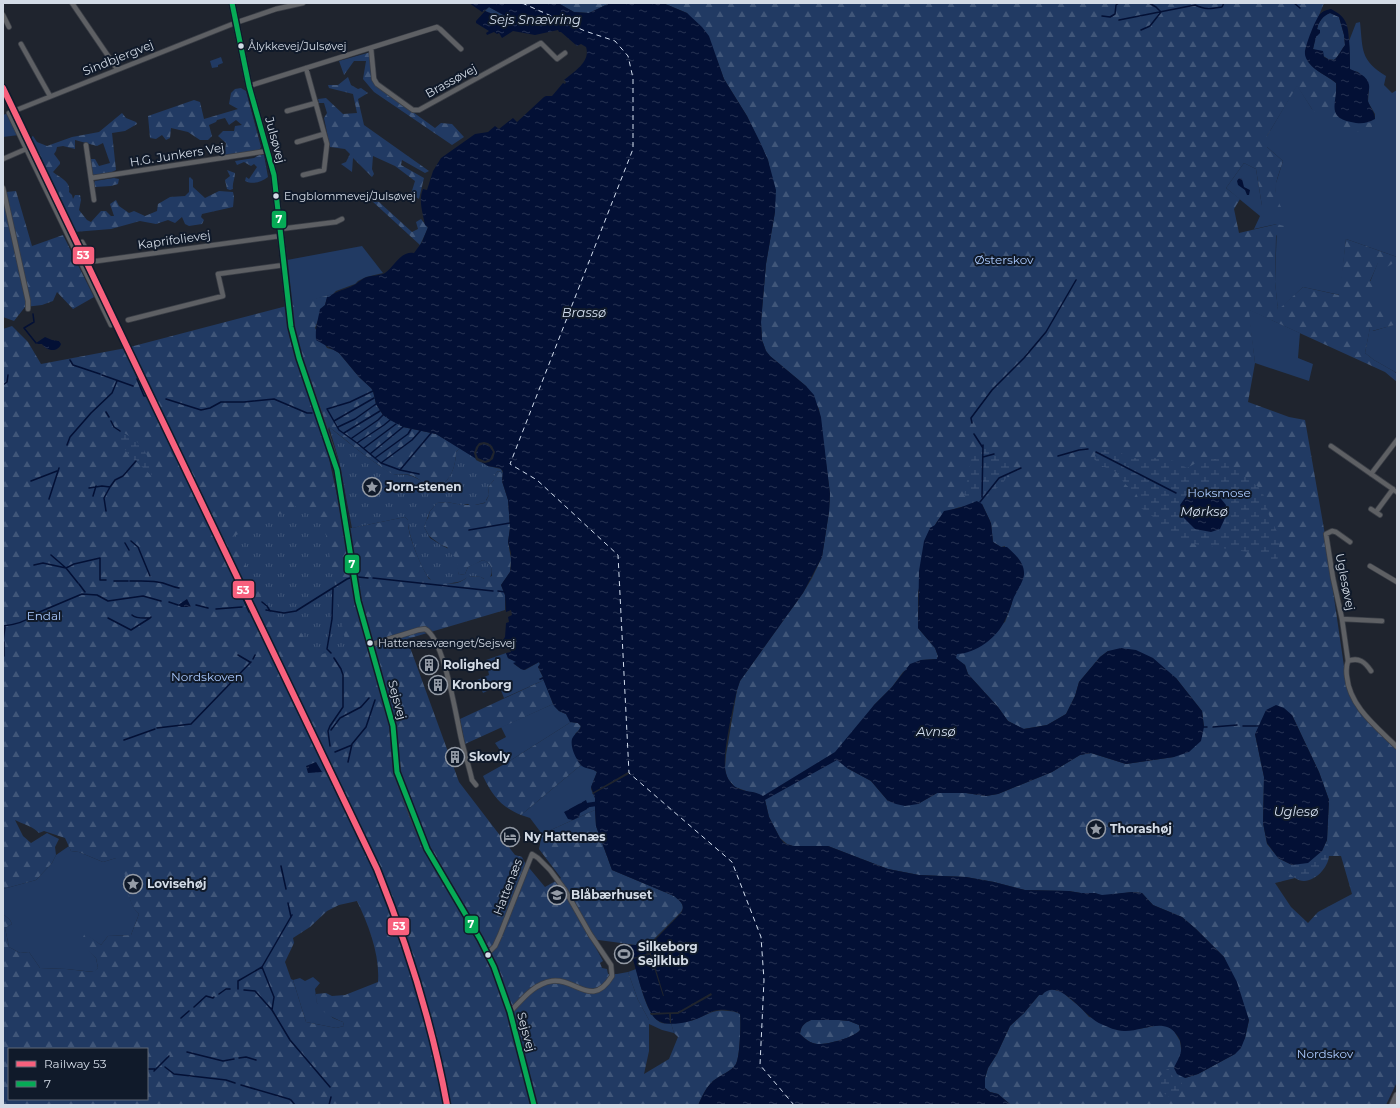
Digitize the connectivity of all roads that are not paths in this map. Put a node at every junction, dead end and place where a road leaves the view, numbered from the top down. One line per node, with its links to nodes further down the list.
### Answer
1 (232, 3): 6 (street, Julsøvej)
2 (303, 3): 4 (street, Sindbjergvej)
3 (75, 4): 13 (street)
4 (297, 4): 6 (street, Sindbjergvej)
5 (3, 15): 7 (street)
6 (236, 23): 13 (street, Sindbjergvej); 14 (street, Julsøvej)
7 (9, 27)
8 (21, 44): 15 (street)
9 (371, 48): 10 (street); 11 (street, Brassøvej); 12 (street)
10 (461, 49)
11 (566, 53)
12 (306, 68): 14 (street); 16 (street)
13 (117, 70): 15 (street, Sindbjergvej)
14 (249, 86): 22 (street, Julsøvej)
15 (50, 96): 21 (street, Sindbjergvej)
16 (316, 103): 17 (street); 18 (street)
17 (288, 111)
18 (324, 134): 19 (street); 24 (street)
19 (297, 142)
20 (86, 145): 25 (street)
21 (26, 149): 23 (street); 36 (street)
22 (267, 151): 25 (street, H.G. Junkers Vej); 29 (street, Julsøvej)
23 (3, 159)
24 (303, 175)
25 (91, 178): 27 (street)
26 (3, 188): 34 (street)
27 (94, 200)
28 (342, 219): 29 (street)
29 (280, 229): 30 (street, Julsøvej)
30 (280, 236): 31 (street, Kaprifolievej); 32 (street, Julsøvej)
31 (82, 242)
32 (284, 265): 33 (street, Julsøvej); 35 (street)
33 (288, 308): 47 (street, Sejsvej)
34 (28, 309)
35 (128, 320)
36 (111, 326)
37 (1397, 440): 39 (street)
38 (1331, 446): 39 (street)
39 (1371, 474): 40 (street)
40 (1395, 490): 41 (street)
41 (1371, 509)
42 (1350, 542): 45 (street, Uglesøvej)
43 (1370, 566): 44 (street)
44 (1397, 582)
45 (1342, 619): 46 (street); 48 (street, Uglesøvej)
46 (1382, 621)
47 (370, 646): 51 (street); 52 (street, Sejsvej)
48 (1348, 661): 49 (street); 50 (street, Uglesøvej)
49 (1371, 672)
50 (1397, 747)
51 (476, 785)
52 (488, 953): 53 (street, Sejsvej); 53 (street, Hattenæs)
53 (510, 1012): 55 (street, Sejsvej)
54 (1397, 1096): 56 (main road)
55 (534, 1105)
56 (1393, 1105)

